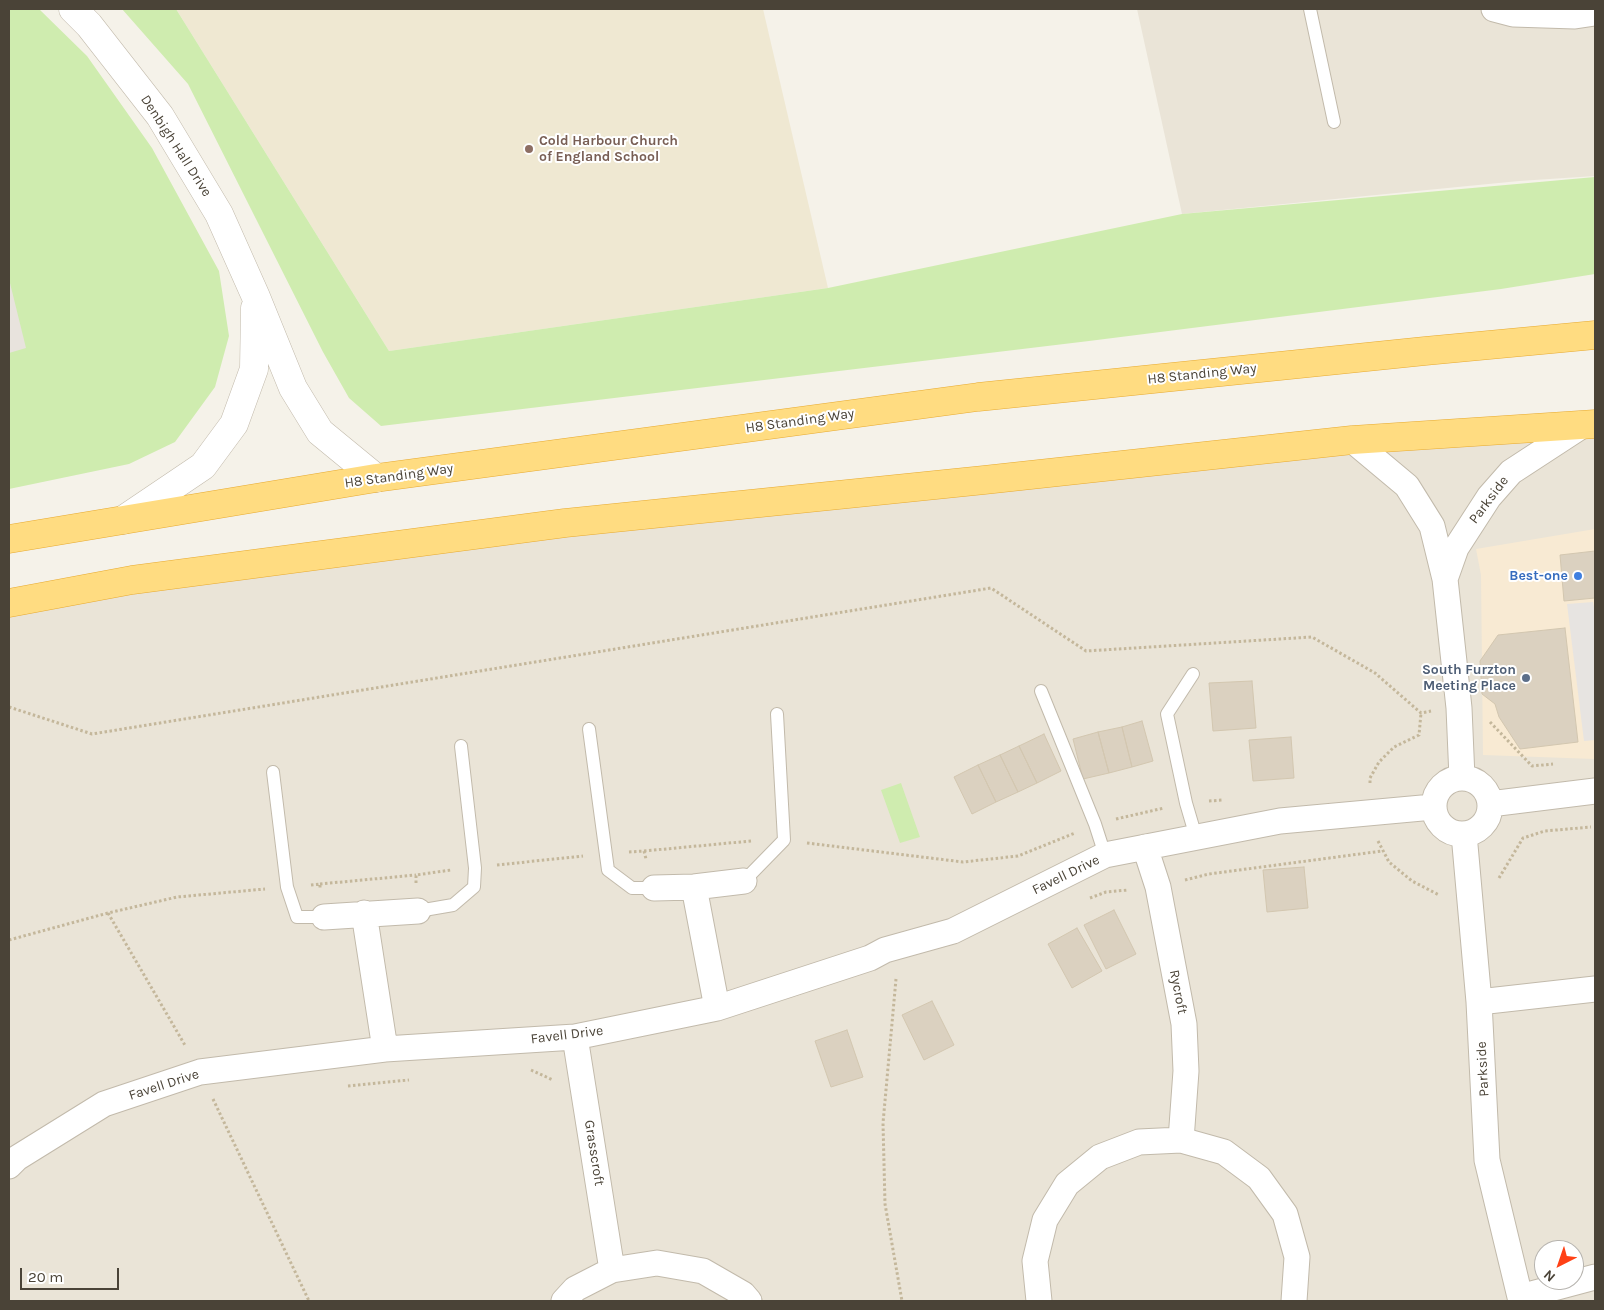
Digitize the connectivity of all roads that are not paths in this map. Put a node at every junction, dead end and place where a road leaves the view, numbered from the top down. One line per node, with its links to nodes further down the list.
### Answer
1 (73, 9): 6 (street, Denbigh Hall Drive)
2 (1310, 9): 5 (lane)
3 (1494, 9): 4 (street)
4 (1595, 13)
5 (1334, 122)
6 (256, 297): 10 (street, Denbigh Hall Drive); 11 (street, Denbigh Hall Drive)
7 (1595, 335): 10 (highway, H8 Standing Way)
8 (1589, 425): 9 (highway); 13 (street, Parkside)
9 (1352, 440): 13 (street, Parkside); 14 (highway)
10 (376, 478): 11 (highway, H8 Standing Way)
11 (123, 520): 12 (highway, H8 Standing Way)
12 (9, 539)
13 (1445, 579): 21 (street, Parkside)
14 (9, 603)
15 (1193, 674): 26 (lane)
16 (1041, 691): 28 (lane)
17 (778, 714): 29 (lane)
18 (589, 729): 31 (lane)
19 (461, 746): 32 (lane)
20 (273, 772): 34 (lane)
21 (1462, 778): 23 (street); 24 (street)
22 (1595, 791): 23 (street)
23 (1490, 804): 25 (street)
24 (1433, 806): 25 (street); 26 (street, Favell Drive)
25 (1464, 834): 36 (street, Parkside)
26 (1196, 837): 27 (street, Favell Drive)
27 (1145, 847): 28 (street, Favell Drive); 40 (street, Rycroft)
28 (1105, 855): 37 (street, Favell Drive)
29 (744, 881): 30 (street)
30 (694, 887): 31 (street); 37 (street)
31 (654, 888)
32 (418, 911): 33 (street)
33 (364, 913): 34 (street); 39 (street)
34 (324, 916)
35 (1595, 989): 36 (street)
36 (1479, 1002): 44 (street, Parkside)
37 (717, 1008): 38 (street, Favell Drive)
38 (574, 1037): 39 (street, Favell Drive); 42 (street, Grasscroft)
39 (385, 1049): 41 (street, Favell Drive)
40 (1181, 1140): 47 (street); 48 (street)
41 (11, 1157)
42 (612, 1270): 45 (street); 46 (street)
43 (1595, 1277): 44 (street)
44 (1521, 1299)
45 (564, 1301)
46 (749, 1301)
47 (1039, 1301)
48 (1294, 1301)

